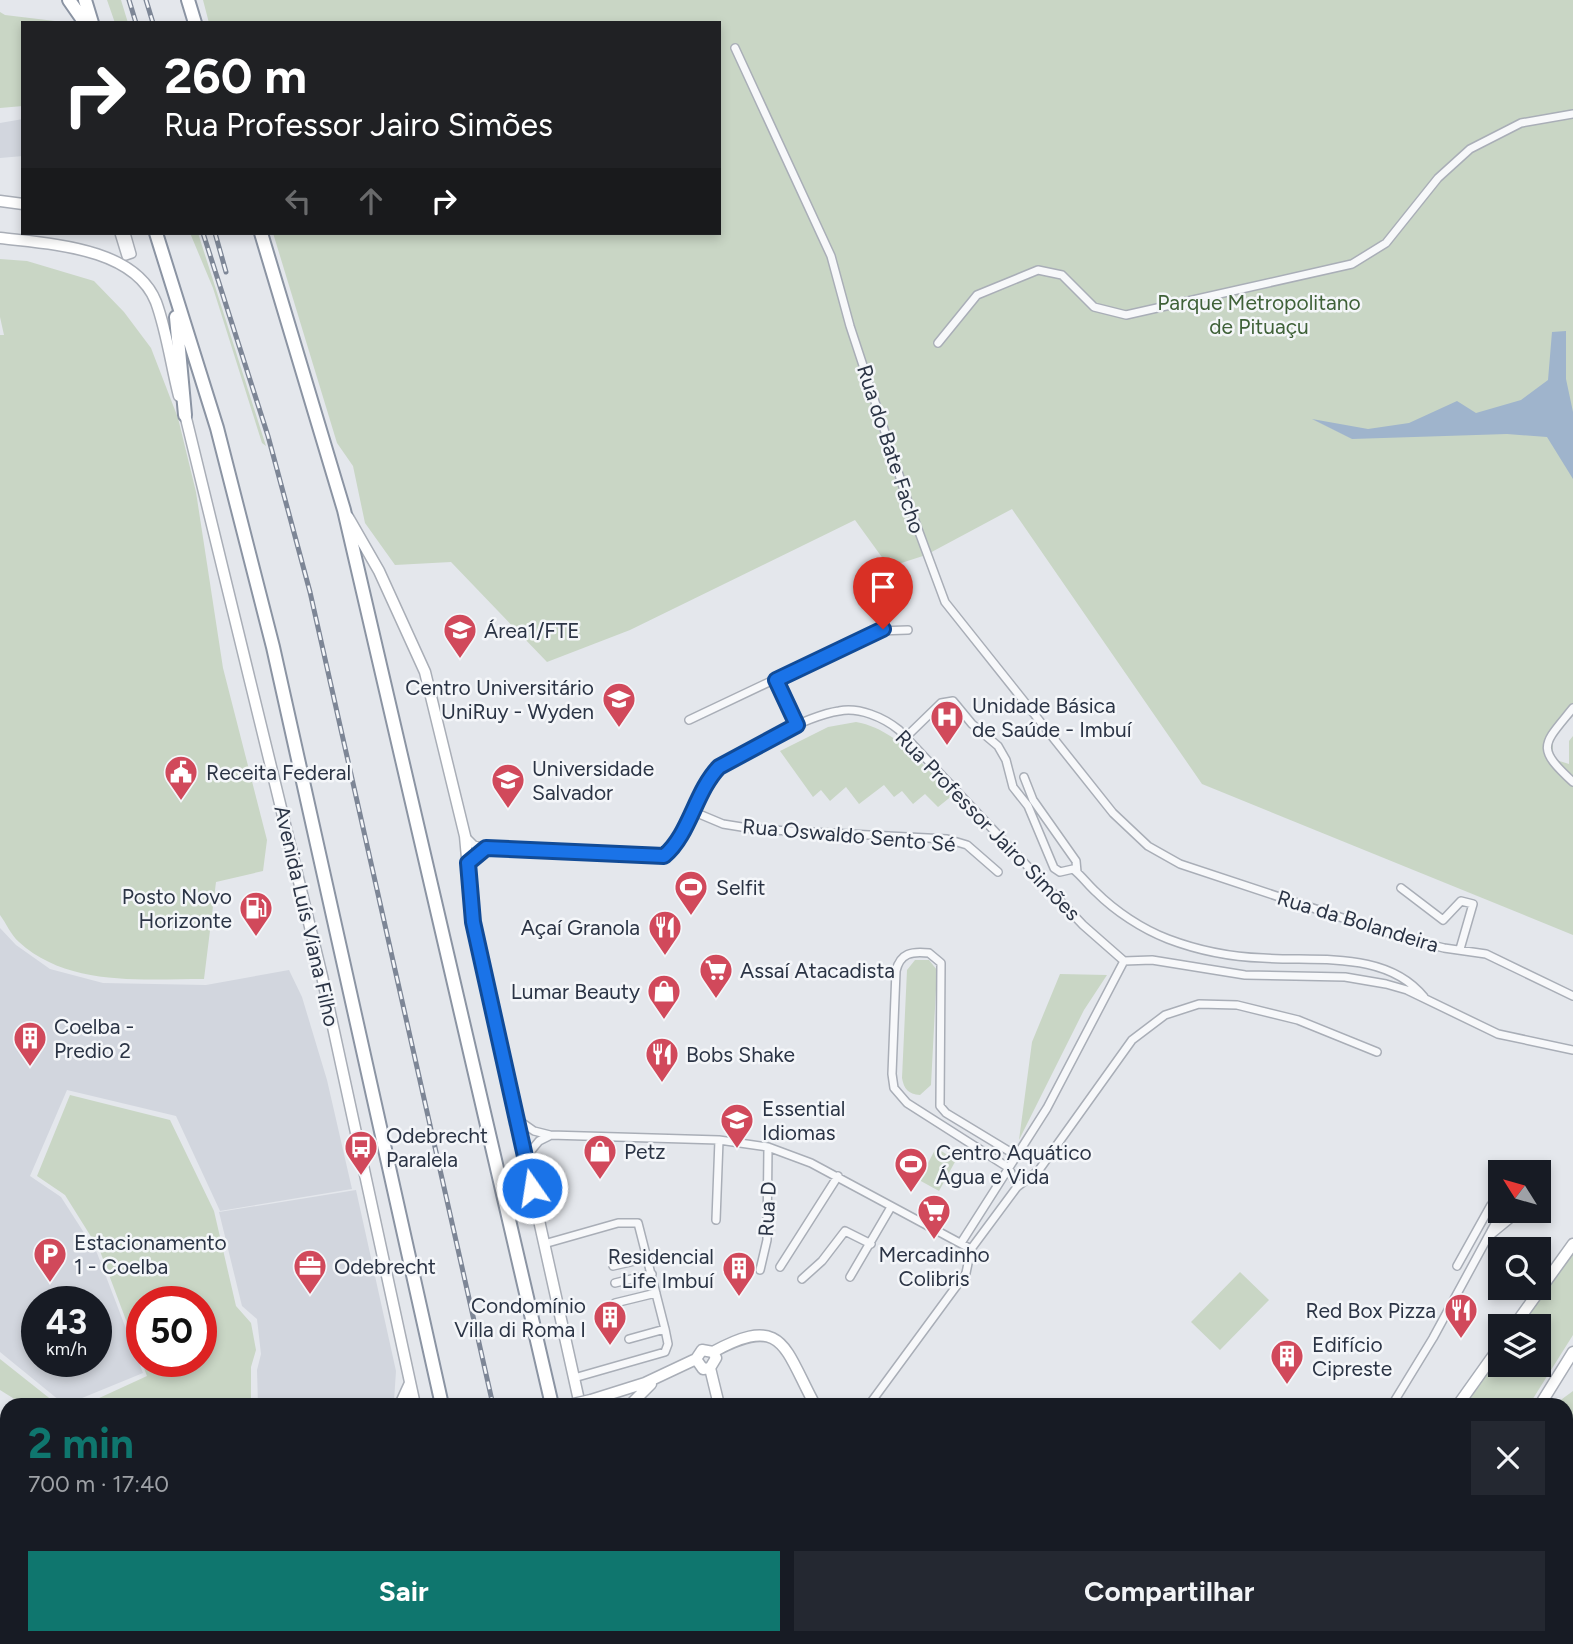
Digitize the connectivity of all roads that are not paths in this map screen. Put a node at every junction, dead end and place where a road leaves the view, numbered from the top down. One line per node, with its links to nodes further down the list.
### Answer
1 (69, 0): 4 (highway)
2 (85, 0): 5 (highway)
3 (188, 0): 6 (highway)
4 (84, 21)
5 (91, 21)
6 (194, 21)
7 (735, 48): 32 (street, Rua do Bate Facho)
8 (1573, 114): 17 (street)
9 (0, 201): 10 (main road)
10 (21, 204)
11 (123, 235): 15 (street)
12 (157, 235): 16 (highway, Avenida Luís Viana Filho)
13 (262, 235): 19 (highway)
14 (0, 238): 18 (main road, Avenida Luís Viana Filho)
15 (126, 247)
16 (172, 285): 18 (highway); 91 (highway, Avenida Luís Viana Filho)
17 (937, 343)
18 (185, 415): 88 (main road, Avenida Luís Viana Filho)
19 (344, 510): 29 (main road); 92 (highway)
20 (908, 630): 21 (street)
21 (776, 680): 23 (street); 24 (street)
22 (1573, 708): 27 (street)
23 (689, 720)
24 (797, 725): 25 (street, Rua Professor Jairo Simões); 28 (street, Rua Professor Jairo Simões)
25 (906, 737): 34 (street); 38 (street, Rua Professor Jairo Simões)
26 (1024, 777): 34 (street)
27 (1573, 782)
28 (692, 811): 30 (street, Rua Professor Jairo Simões); 33 (street, Rua Oswaldo Sento Sé)
29 (465, 836): 30 (street, Rua Professor Jairo Simões); 31 (main road)
30 (486, 848): 31 (street)
31 (468, 863): 44 (main road)
32 (1180, 864): 36 (street, Rua da Bolandeira)
33 (998, 872)
34 (1077, 872): 37 (street)
35 (1401, 888): 36 (street)
36 (1461, 949): 40 (street, Rua da Bolandeira)
37 (1246, 957): 39 (street); 41 (street)
38 (1124, 961): 39 (street); 50 (street)
39 (1245, 975): 41 (street)
40 (1573, 996)
41 (1424, 997): 42 (street)
42 (1573, 1050)
43 (1377, 1052): 54 (street)
44 (517, 1119): 45 (street); 51 (main road)
45 (550, 1135): 47 (street); 51 (street)
46 (982, 1135): 48 (street); 48 (street); 50 (street)
47 (719, 1140): 49 (street); 57 (street)
48 (975, 1145): 52 (street)
49 (768, 1147): 53 (street); 70 (street, Rua D)
50 (1017, 1156): 52 (street)
51 (525, 1158): 62 (main road)
52 (1009, 1168): 54 (street); 61 (street)
53 (838, 1176): 55 (street); 69 (street)
54 (1017, 1186): 65 (street)
55 (891, 1207): 61 (street); 63 (street)
56 (1488, 1210): 68 (street)
57 (716, 1220)
58 (1497, 1223): 60 (street)
59 (1505, 1223): 60 (street)
60 (1492, 1234): 99 (street)
61 (961, 1243): 65 (street)
62 (544, 1244): 66 (street); 86 (main road)
63 (871, 1244): 72 (street); 73 (street)
64 (1573, 1244): 77 (main road)
65 (971, 1249): 98 (street)
66 (648, 1258): 67 (street); 71 (street)
67 (613, 1266)
68 (1457, 1266)
69 (780, 1267)
70 (760, 1270)
71 (652, 1274): 74 (street); 75 (street)
72 (850, 1277)
73 (802, 1279)
74 (615, 1283)
75 (656, 1293): 76 (street); 78 (street)
76 (615, 1303)
77 (1523, 1314)
78 (666, 1329): 79 (street); 86 (street)
79 (629, 1339)
80 (1573, 1352): 87 (main road)
81 (714, 1355): 82 (main road); 84 (main road); 97 (main road)
82 (696, 1362): 84 (main road); 85 (main road)
83 (1488, 1363): 100 (main road)
84 (710, 1368): 96 (main road)
85 (663, 1375): 94 (main road); 95 (main road)
86 (574, 1378): 93 (main road)
87 (1557, 1381): 101 (main road); 102 (main road)
88 (410, 1382): 89 (main road); 90 (main road, Avenida Luís Viana Filho)
89 (403, 1398)
90 (413, 1398)
91 (440, 1398)
92 (550, 1398)
93 (578, 1398)
94 (598, 1398)
95 (638, 1398)
96 (717, 1398)
97 (811, 1398)
98 (874, 1398)
99 (1396, 1398)
100 (1463, 1398)
101 (1546, 1398)
102 (1552, 1398)

